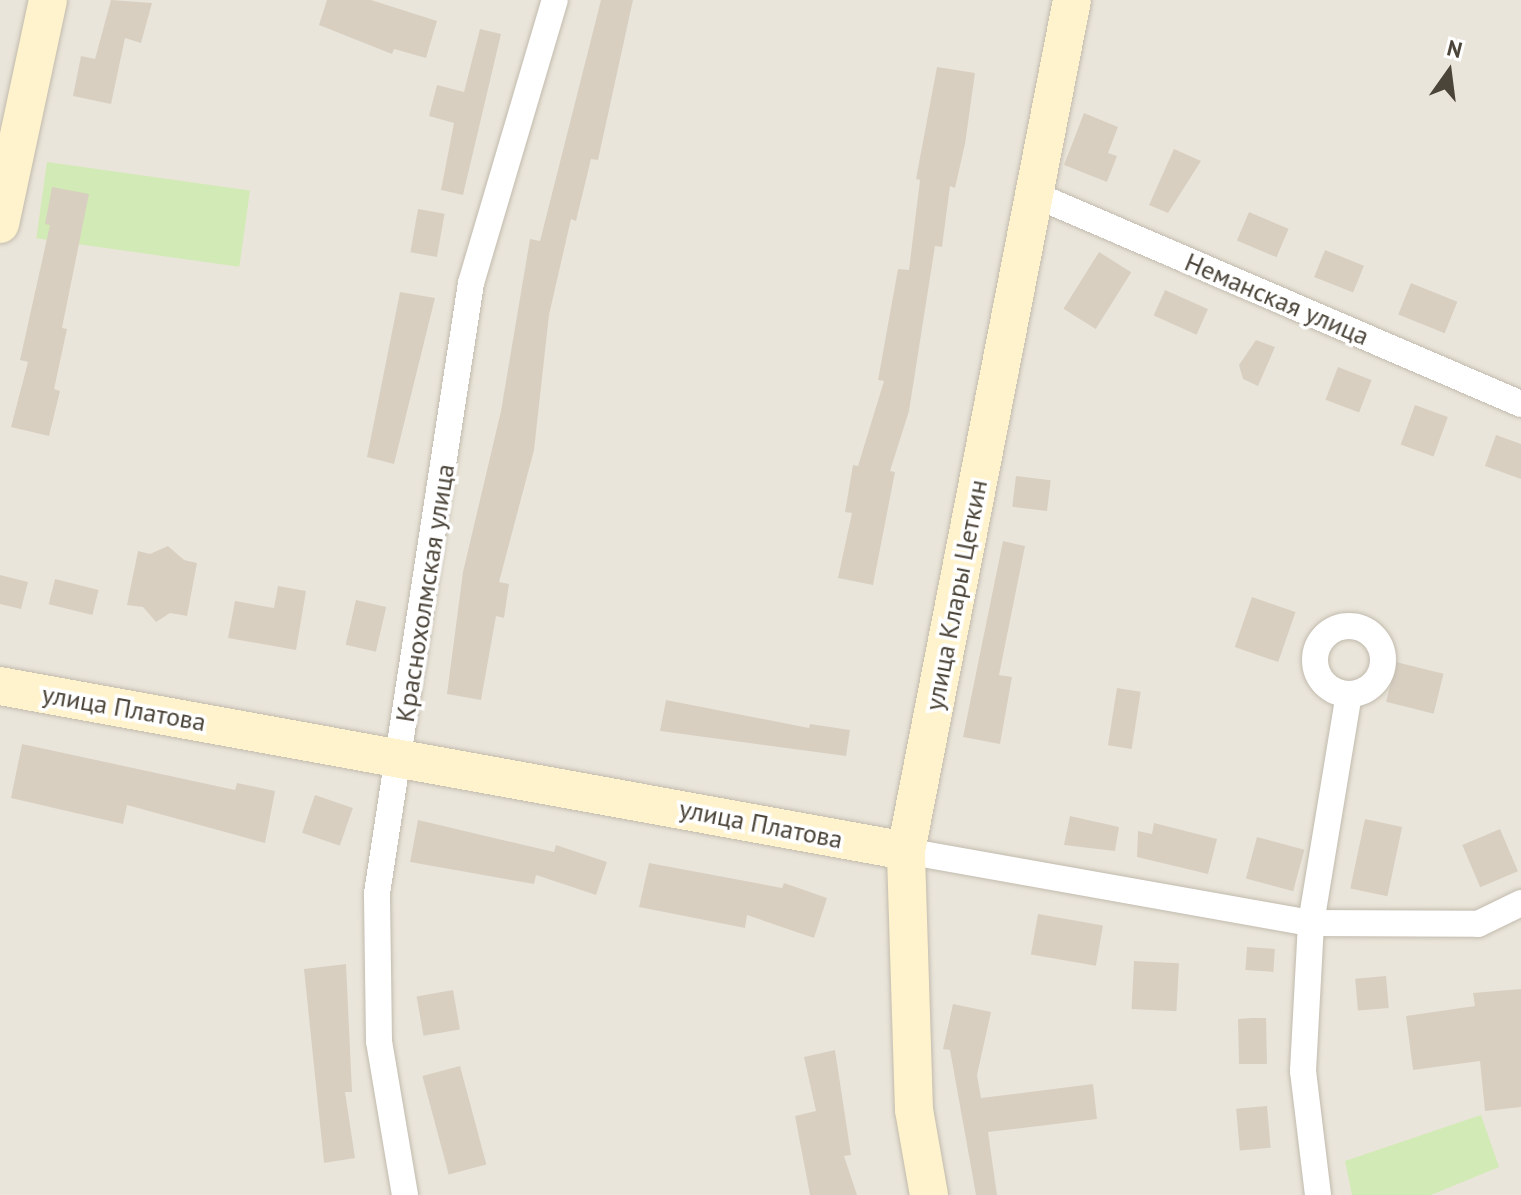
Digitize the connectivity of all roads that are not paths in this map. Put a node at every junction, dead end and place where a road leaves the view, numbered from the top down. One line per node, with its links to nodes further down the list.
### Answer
1 (48, 0): 5 (street)
2 (555, 0): 9 (street, Краснохолмская улица)
3 (1072, 0): 4 (street, улица Клары Цеткин)
4 (1033, 194): 6 (street, Неманская улица); 10 (street, улица Клары Цеткин)
5 (0, 224)
6 (1521, 404)
7 (0, 686): 9 (street, улица Платова)
8 (1349, 694): 12 (street)
9 (399, 756): 10 (street, улица Платова); 13 (street, Краснохолмская улица)
10 (906, 851): 12 (street, улица Платова); 14 (street, улица Клары Цеткин)
11 (1521, 903): 12 (street, улица Платова)
12 (1311, 923): 15 (street)
13 (405, 1195)
14 (929, 1195)
15 (1318, 1195)

